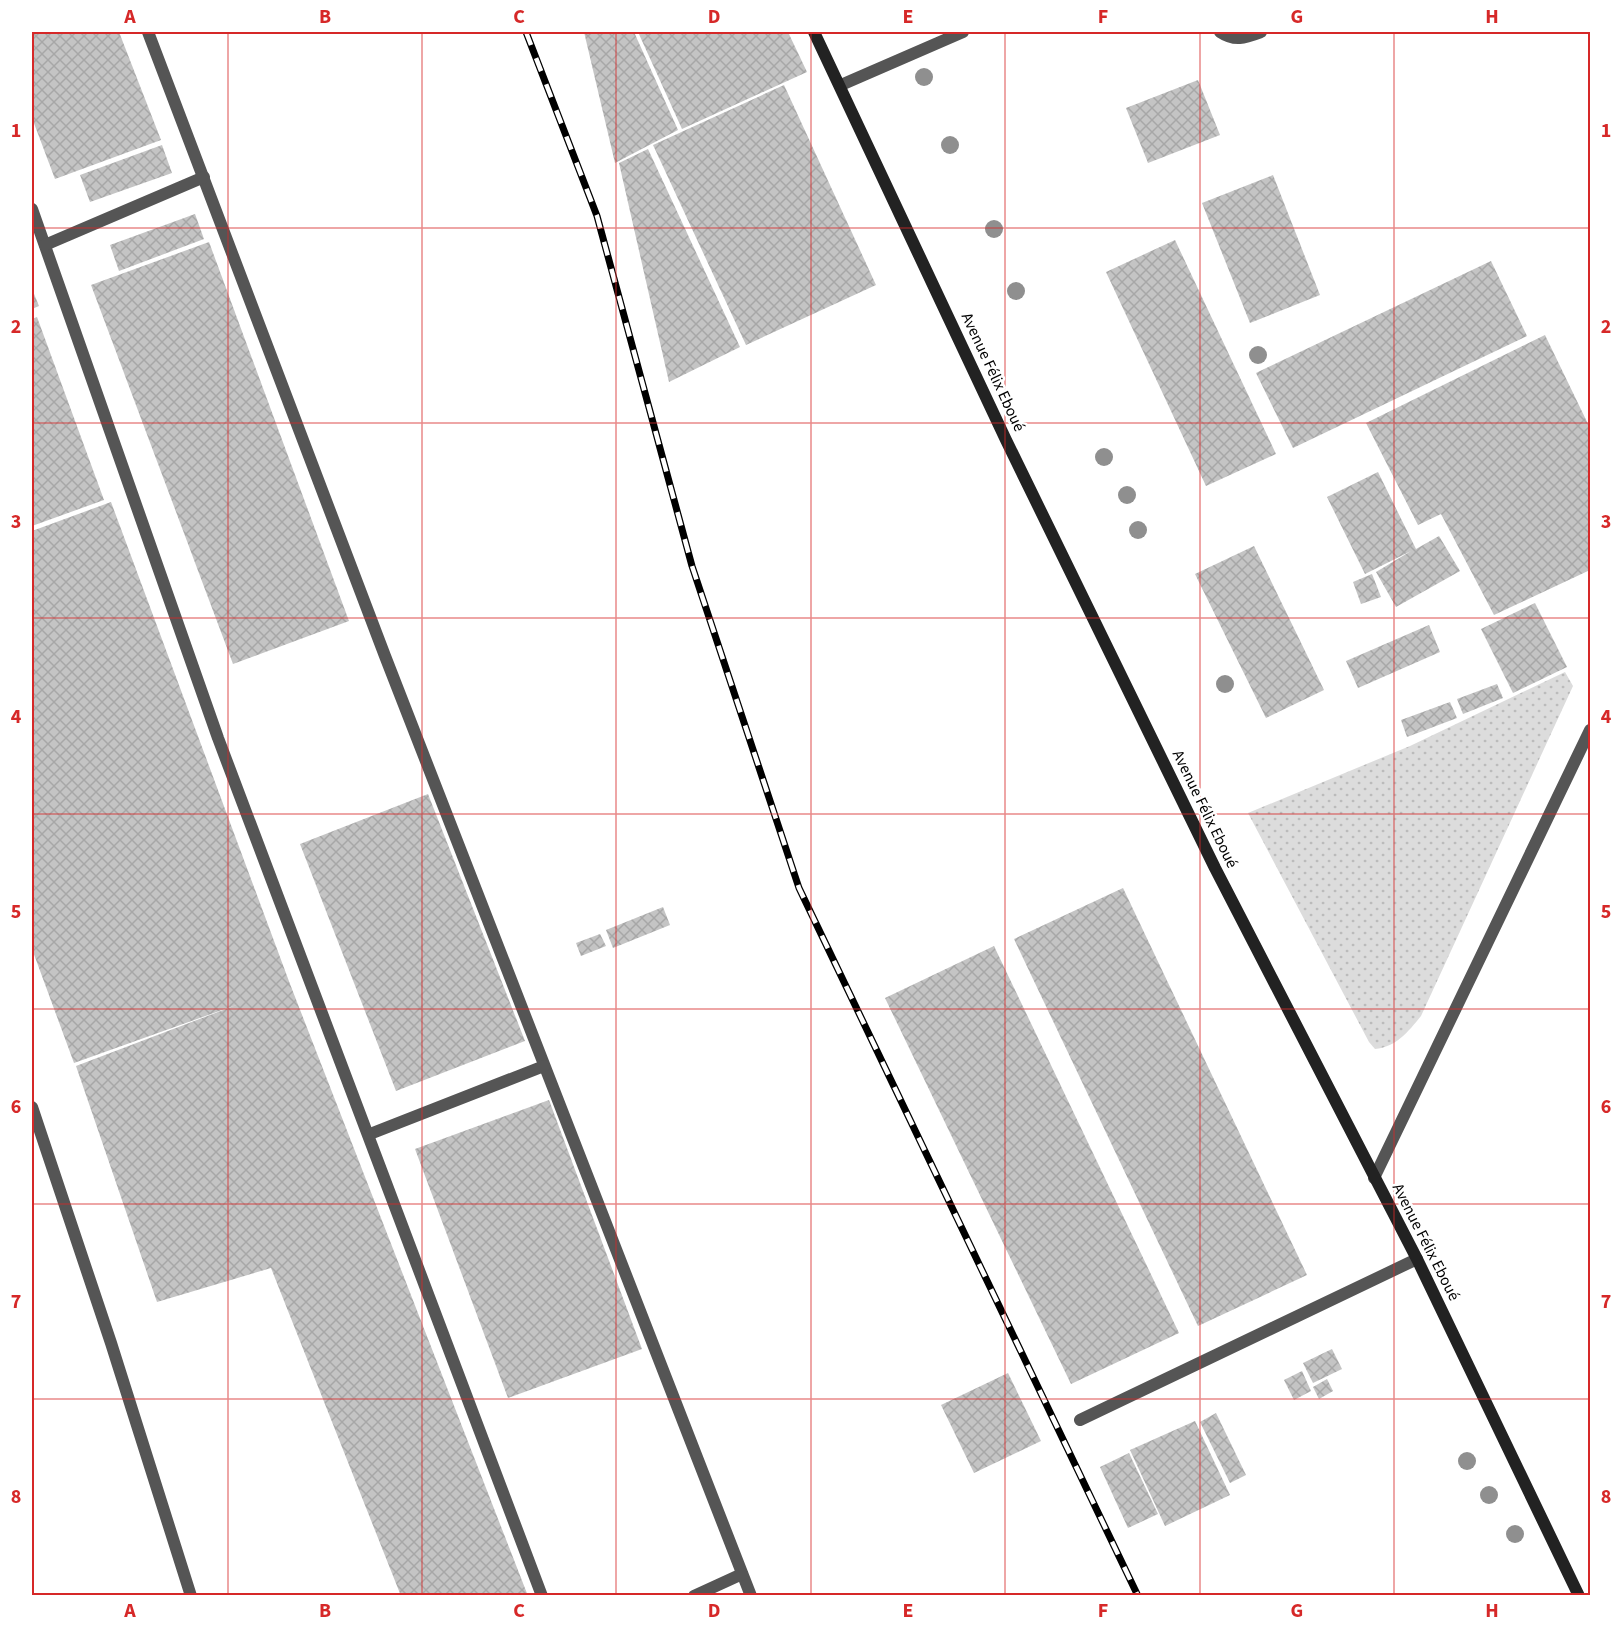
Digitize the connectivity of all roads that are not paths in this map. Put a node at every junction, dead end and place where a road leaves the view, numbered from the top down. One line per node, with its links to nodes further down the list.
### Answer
1 (148, 32): 7 (lane)
2 (814, 32): 6 (street, Avenue Félix Eboué)
3 (963, 32): 6 (lane)
4 (1220, 32): 5 (lane)
5 (1261, 32)
6 (841, 85): 14 (street, Avenue Félix Eboué)
7 (204, 177): 9 (lane); 11 (lane)
8 (32, 209): 9 (lane)
9 (45, 245): 13 (lane)
10 (1590, 730): 14 (lane)
11 (544, 1066): 13 (lane); 17 (lane)
12 (32, 1107): 18 (lane)
13 (370, 1134): 19 (lane)
14 (1374, 1178): 15 (street, Avenue Félix Eboué)
15 (1418, 1259): 16 (lane); 22 (street, Avenue Félix Eboué)
16 (1080, 1420)
17 (742, 1574): 20 (lane); 21 (lane)
18 (191, 1596)
19 (542, 1596)
20 (694, 1596)
21 (751, 1596)
22 (1579, 1596)

